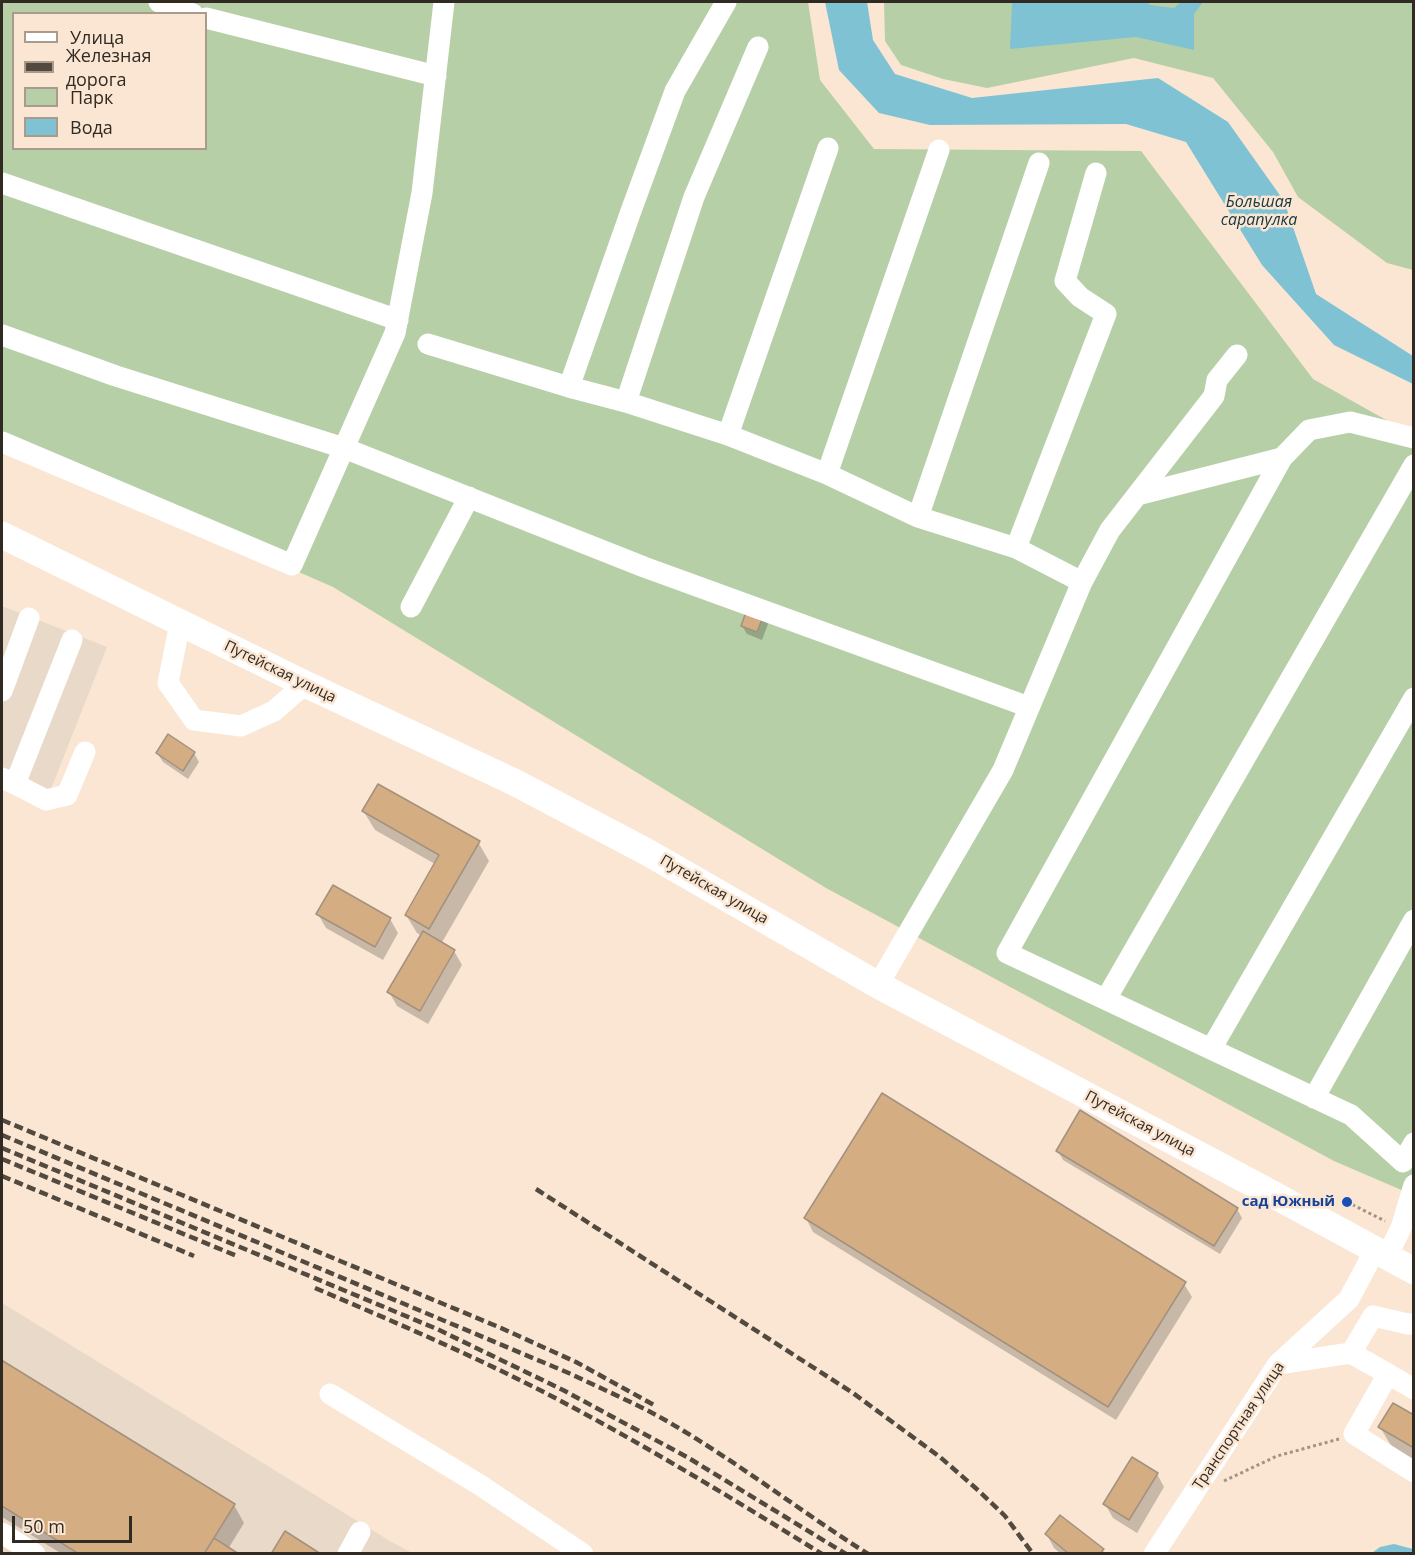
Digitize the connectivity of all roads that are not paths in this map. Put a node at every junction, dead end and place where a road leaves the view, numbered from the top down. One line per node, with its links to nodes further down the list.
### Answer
1 (159, 2): 4 (street)
2 (444, 2): 7 (street)
3 (726, 2): 17 (street)
4 (187, 12)
5 (207, 18): 7 (street)
6 (758, 47): 18 (street)
7 (436, 76): 13 (street)
8 (828, 148): 19 (street)
9 (939, 150): 25 (street)
10 (1039, 163): 28 (street)
11 (1096, 173): 30 (street)
12 (2, 183): 13 (street)
13 (398, 320): 22 (street)
14 (2, 335): 22 (street)
15 (428, 344): 17 (street)
16 (1237, 355): 26 (street)
17 (569, 387): 18 (street)
18 (626, 402): 19 (street)
19 (728, 435): 25 (street)
20 (1413, 438): 23 (street)
21 (2, 442): 22 (street)
22 (344, 448): 27 (street)
23 (1282, 458): 26 (street); 44 (street)
24 (1413, 465): 44 (street)
25 (826, 474): 28 (street)
26 (1137, 495): 31 (street)
27 (469, 497): 32 (street); 39 (street)
28 (918, 517): 30 (street)
29 (2, 535): 34 (main road, Путейская улица)
30 (1016, 548): 31 (street)
31 (1082, 582): 39 (street)
32 (411, 607)
33 (29, 618): 37 (street)
34 (180, 623): 36 (main road, Путейская улица); 36 (street)
35 (72, 640): 41 (street)
36 (304, 684): 43 (main road, Путейская улица)
37 (2, 691)
38 (1413, 698): 45 (street)
39 (1029, 707): 43 (street)
40 (84, 752): 41 (street)
41 (8, 781)
42 (1413, 920): 46 (street)
43 (878, 985): 49 (main road, Путейская улица)
44 (1106, 999): 45 (street)
45 (1210, 1049): 46 (street)
46 (1314, 1098): 47 (street)
47 (1408, 1153): 48 (street)
48 (1413, 1183): 49 (street, Транспортная улица)
49 (1381, 1253): 50 (main road, Путейская улица); 51 (street, Транспортная улица)
50 (1413, 1271)
51 (1349, 1299): 52 (street); 55 (street, Транспортная улица)
52 (1373, 1316): 53 (street); 54 (street)
53 (1413, 1324)
54 (1351, 1353): 55 (street); 56 (street)
55 (1278, 1364): 66 (street, Транспортная улица)
56 (1389, 1374): 57 (street); 59 (street)
57 (1413, 1389)
58 (330, 1394): 65 (street)
59 (1413, 1472)
60 (360, 1532): 64 (street)
61 (2, 1533): 62 (street)
62 (31, 1552): 63 (street)
63 (6, 1554)
64 (348, 1554)
65 (583, 1554)
66 (1154, 1554)

